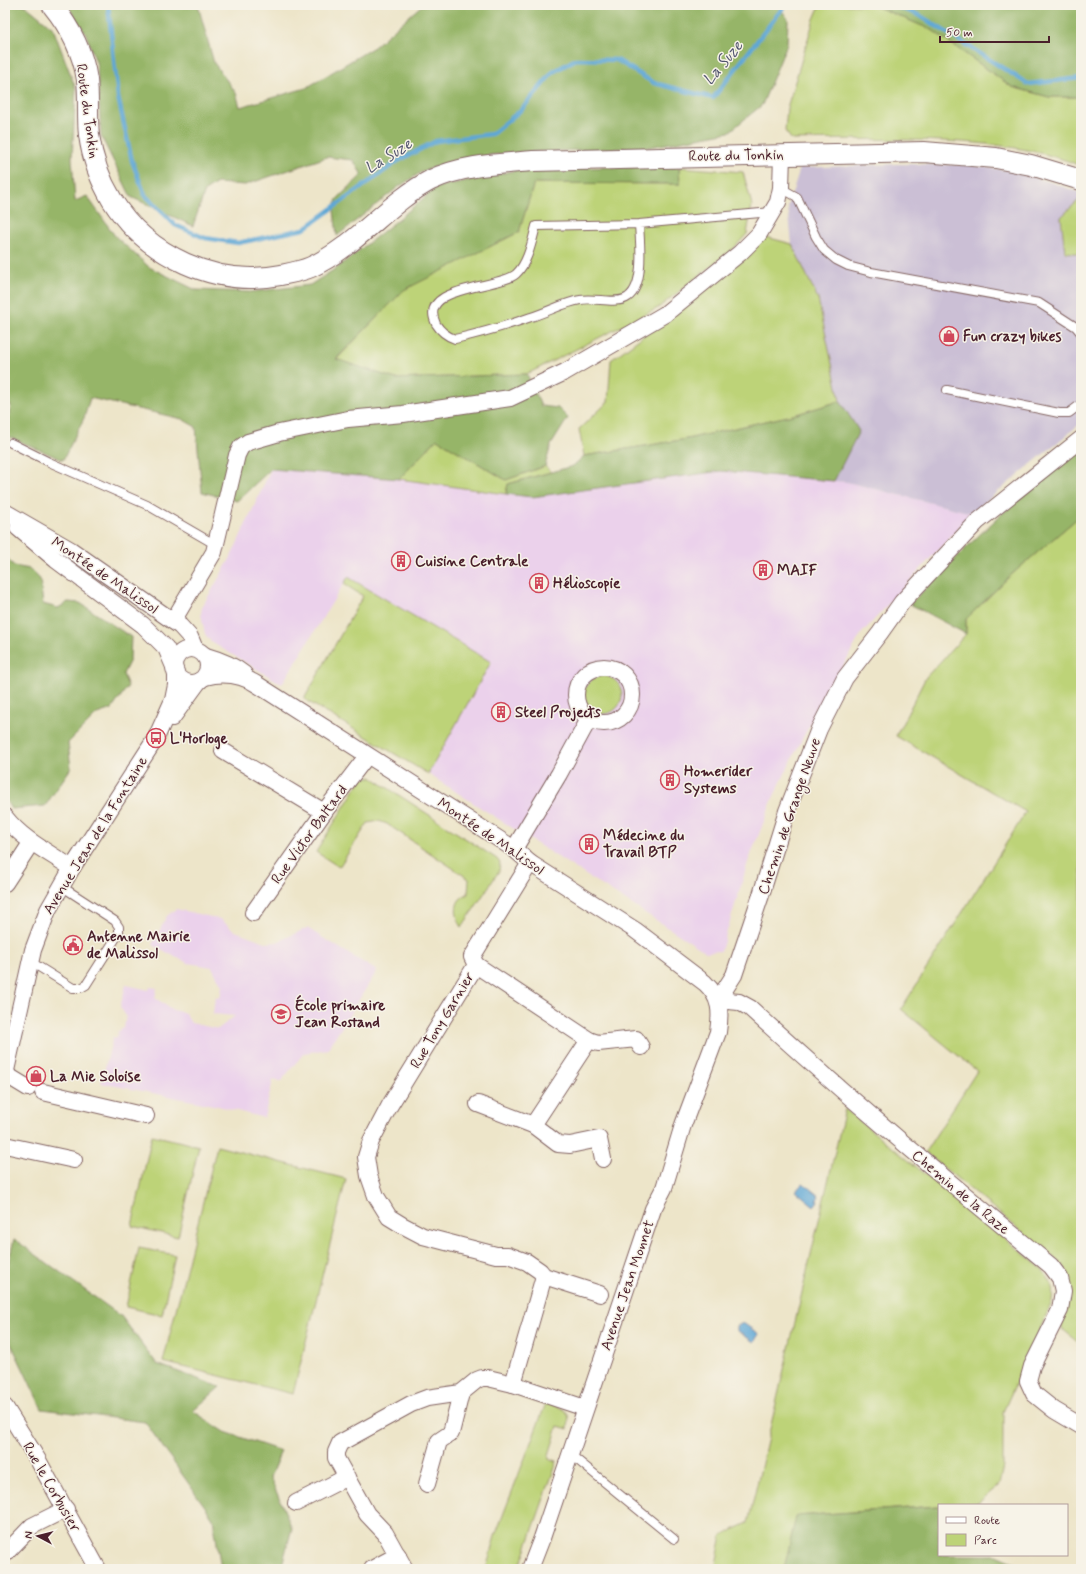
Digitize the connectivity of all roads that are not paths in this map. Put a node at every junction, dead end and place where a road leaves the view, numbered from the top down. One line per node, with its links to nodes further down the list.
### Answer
1 (52, 5): 2 (street, Route du Tonkin)
2 (782, 154): 3 (street, Route du Tonkin); 4 (street)
3 (1081, 180)
4 (781, 188): 5 (street); 7 (lane)
5 (772, 212): 6 (lane); 14 (street)
6 (639, 224): 6 (lane)
7 (1081, 333)
8 (947, 390): 9 (lane)
9 (1081, 404)
10 (1081, 439): 35 (street, Chemin de Grange Neuve)
11 (11, 443): 14 (lane)
12 (5, 512): 15 (street, Montée de Malissol)
13 (5, 517): 17 (street, Montée de Malissol)
14 (216, 545): 15 (street)
15 (173, 622): 16 (street, Montée de Malissol)
16 (200, 653): 17 (street); 18 (street); 19 (street, Montée de Malissol)
17 (175, 671): 18 (street, Montée de Malissol); 21 (street, Avenue Jean de la Fontaine)
18 (202, 679): 19 (street, Montée de Malissol); 21 (street, Avenue Jean de la Fontaine)
19 (254, 683): 23 (street, Montée de Malissol)
20 (589, 719): 27 (street)
21 (156, 738): 29 (street, Avenue Jean de la Fontaine)
22 (223, 751): 24 (street)
23 (367, 756): 24 (street, Rue Victor Baltard); 27 (street, Montée de Malissol)
24 (324, 812): 32 (street, Rue Victor Baltard)
25 (5, 817): 26 (street)
26 (31, 843): 29 (street); 30 (street)
27 (514, 849): 28 (street, Montée de Malissol)
28 (530, 863): 34 (street, Rue Tony Garnier); 35 (street, Montée de Malissol)
29 (72, 868): 31 (street, Avenue Jean de la Fontaine)
30 (5, 883)
31 (61, 886): 33 (street, Avenue Jean de la Fontaine); 33 (lane)
32 (253, 913)
33 (31, 962): 38 (street, Avenue Jean de la Fontaine)
34 (476, 965): 36 (street); 46 (street, Rue Tony Garnier)
35 (718, 1000): 51 (street, Avenue Jean Monnet); 52 (street, Chemin de la Raze)
36 (589, 1040): 37 (street); 42 (street)
37 (641, 1047)
38 (8, 1048): 39 (street, Avenue Jean de la Fontaine)
39 (5, 1075): 41 (street)
40 (478, 1104): 42 (street)
41 (146, 1116)
42 (533, 1125): 44 (street)
43 (5, 1145): 45 (street)
44 (603, 1159)
45 (74, 1160)
46 (544, 1276): 47 (street); 48 (street)
47 (600, 1294)
48 (513, 1384): 49 (street); 51 (street)
49 (461, 1394): 54 (street); 55 (street)
50 (5, 1406): 57 (street, Rue le Corbusier)
51 (585, 1408): 53 (street, Avenue Jean Monnet)
52 (1081, 1426)
53 (570, 1454): 58 (lane); 63 (street, Avenue Jean Monnet)
54 (347, 1477): 56 (street); 60 (street)
55 (427, 1484)
56 (296, 1503)
57 (66, 1509): 59 (street); 61 (street, Rue le Corbusier)
58 (674, 1539)
59 (5, 1554)
60 (401, 1562): 62 (street)
61 (98, 1569)
62 (372, 1569)
63 (530, 1569)

